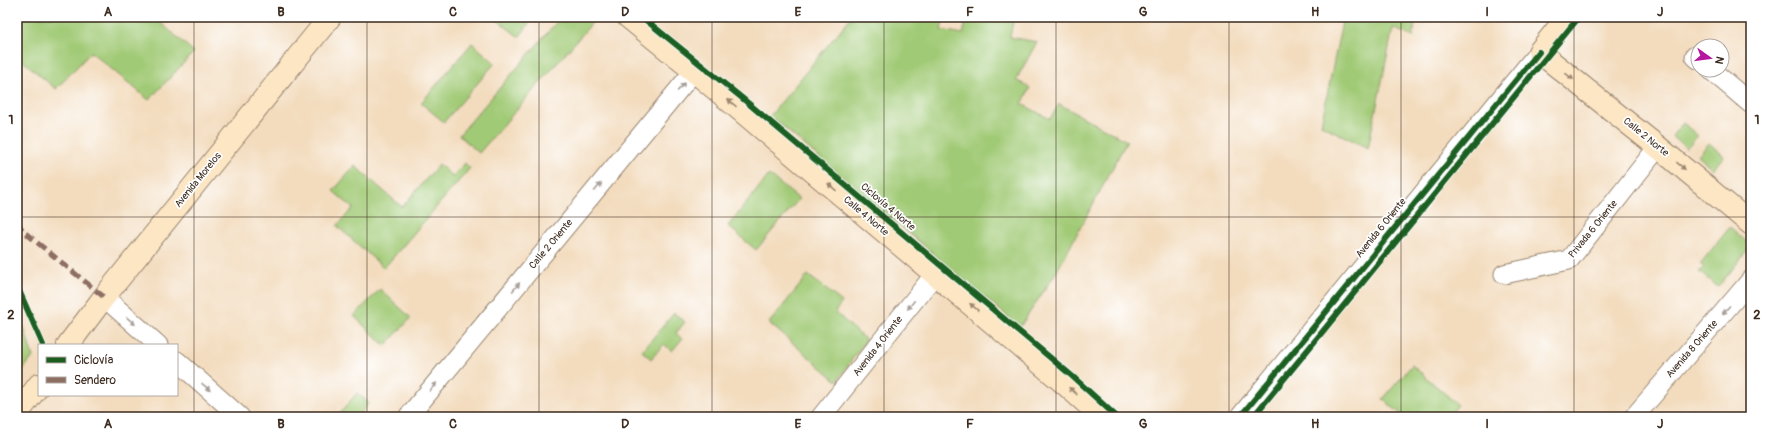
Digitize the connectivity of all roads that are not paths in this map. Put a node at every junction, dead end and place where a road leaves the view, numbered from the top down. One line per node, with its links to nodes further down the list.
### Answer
1 (330, 17): 13 (main road, Avenida Morelos)
2 (628, 17): 5 (main road, Calle 4 Norte)
3 (1567, 17): 4 (main road, Avenida 6 Oriente)
4 (1539, 52): 8 (main road, Calle 2 Norte, one-way to 8); 23 (street, Avenida 6 Oriente)
5 (694, 71): 10 (main road, Calle 4 Norte, one-way to 5); 20 (street, Calle 2 Oriente, one-way to 5)
6 (1720, 78): 7 (street)
7 (1751, 104)
8 (1658, 147): 9 (main road, Calle 2 Norte, one-way to 9); 11 (street, Privada 6 Oriente)
9 (1751, 224)
10 (935, 274): 21 (street, Avenida 4 Oriente, one-way to 21); 22 (main road, Calle 4 Norte, one-way to 10)
11 (1504, 274)
12 (1751, 280): 24 (street, Avenida 8 Oriente, one-way to 24)
13 (104, 297): 14 (main road, Avenida Morelos); 15 (street, one-way to 15)
14 (69, 344)
15 (157, 344)
16 (178, 362): 19 (street, one-way to 19)
17 (38, 386): 18 (main road)
18 (17, 414)
19 (240, 417)
20 (408, 417)
21 (822, 417)
22 (1102, 417)
23 (1240, 417)
24 (1634, 417)

